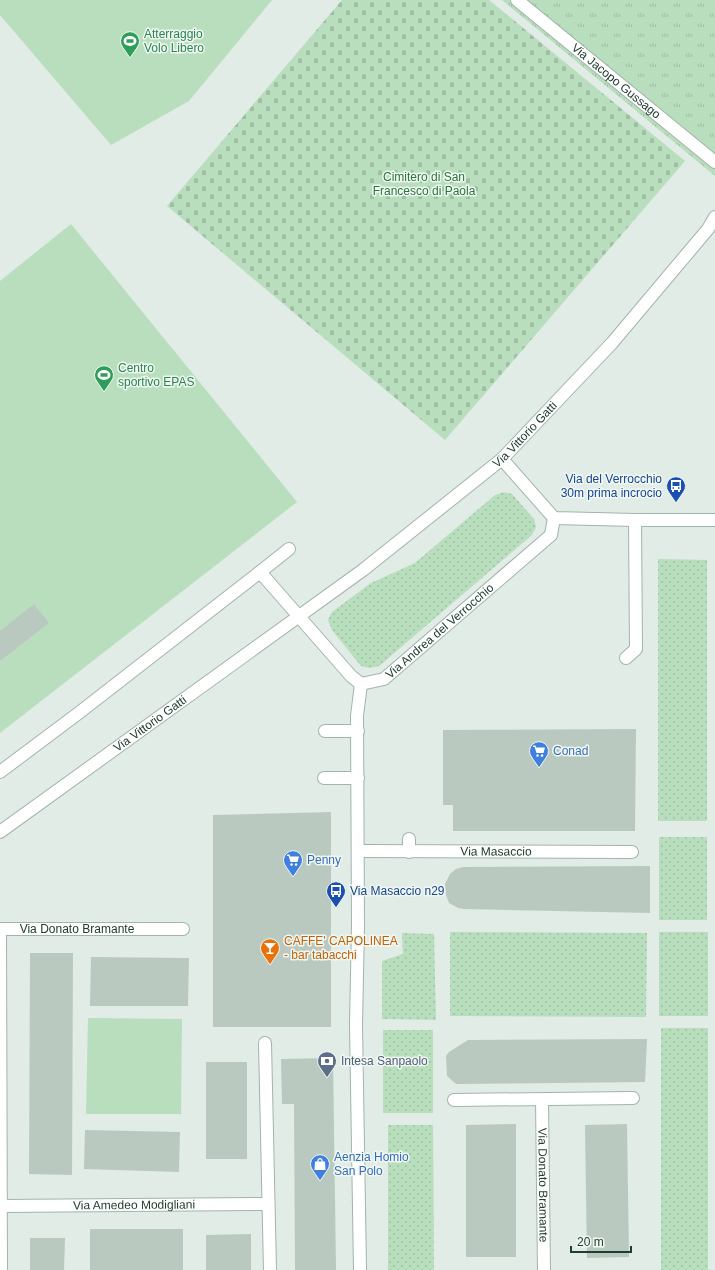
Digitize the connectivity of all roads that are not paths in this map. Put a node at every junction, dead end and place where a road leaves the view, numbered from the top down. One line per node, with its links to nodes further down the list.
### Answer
1 (517, 0): 2 (street, Via Jacopo Gussago)
2 (715, 162)
3 (715, 217): 4 (street, Via Vittorio Gatti)
4 (502, 459): 5 (street); 14 (street, Via Vittorio Gatti)
5 (554, 518): 6 (street); 16 (street, Via Andrea del Verrocchio)
6 (635, 520): 7 (street); 8 (street)
7 (715, 520)
8 (635, 548): 10 (street); 12 (street)
9 (289, 549): 11 (street)
10 (623, 549)
11 (260, 572): 14 (street); 19 (street)
12 (636, 586): 13 (street); 15 (street)
13 (624, 596)
14 (300, 617): 16 (street); 22 (street, Via Vittorio Gatti)
15 (626, 658)
16 (360, 684): 18 (street)
17 (325, 731): 18 (street)
18 (358, 731): 21 (street)
19 (0, 772)
20 (324, 778): 21 (street)
21 (358, 778): 24 (street)
22 (0, 832)
23 (409, 839): 25 (street)
24 (359, 851): 25 (street, Via Masaccio); 36 (street)
25 (409, 852): 26 (street, Via Masaccio)
26 (632, 852)
27 (183, 929): 33 (street, Via Donato Bramante)
28 (265, 1043): 32 (street)
29 (633, 1098): 31 (street)
30 (454, 1100): 31 (street)
31 (542, 1100): 37 (street, Via Donato Bramante)
32 (268, 1204): 33 (street, Via Amedeo Modigliani); 35 (street)
33 (0, 1206): 34 (street, Via Donato Bramante)
34 (1, 1270)
35 (270, 1270)
36 (360, 1270)
37 (544, 1270)

